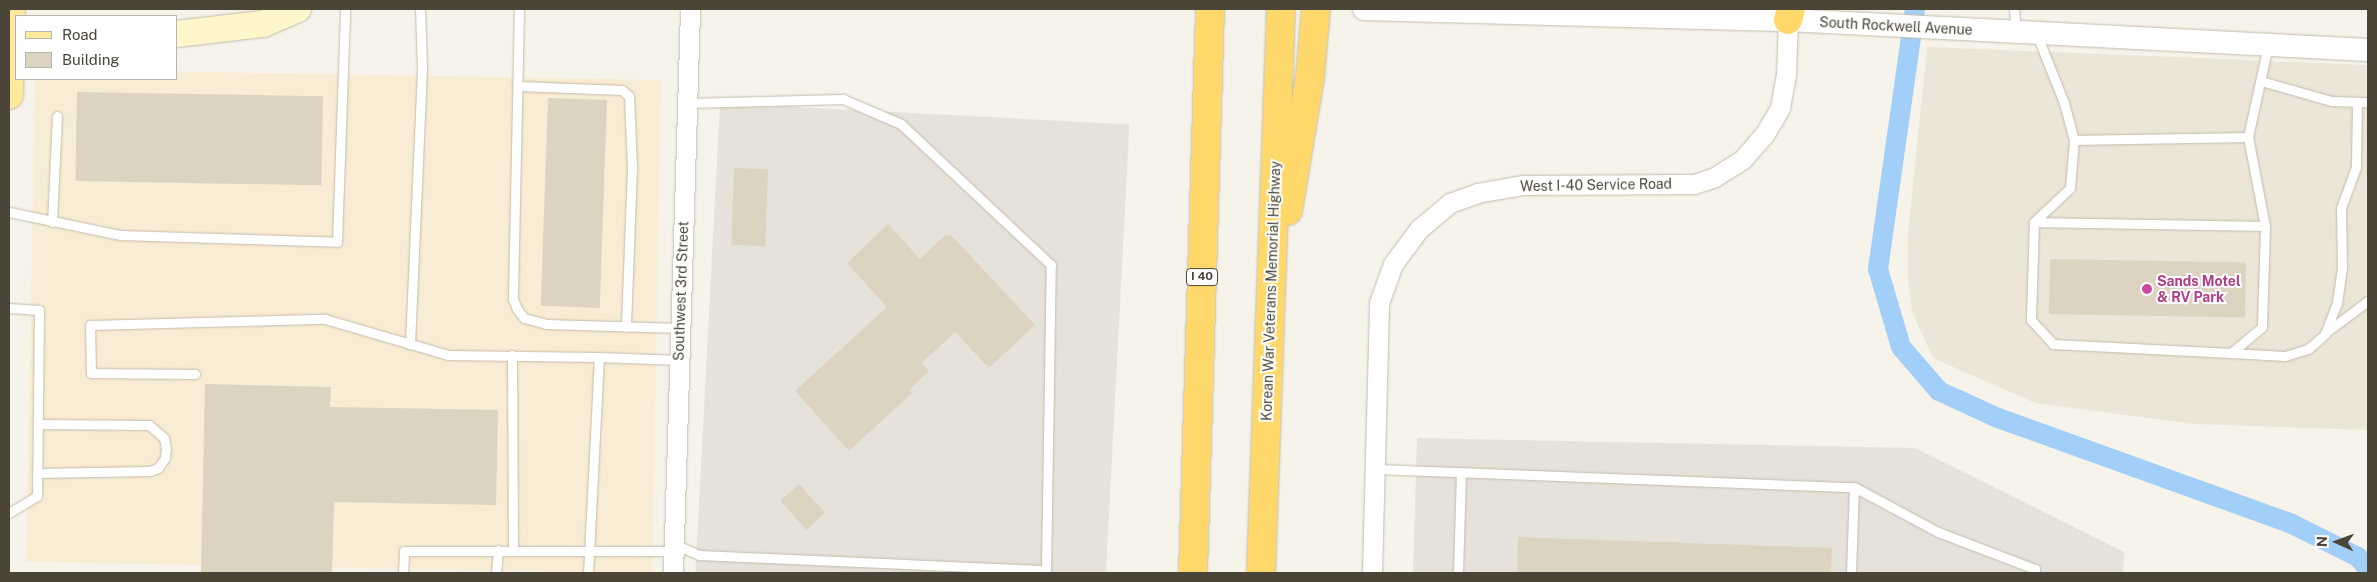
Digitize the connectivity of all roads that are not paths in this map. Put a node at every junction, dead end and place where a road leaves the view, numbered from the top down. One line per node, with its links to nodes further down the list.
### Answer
1 (298, 9): 15 (main road)
2 (345, 9): 29 (lane)
3 (420, 9): 38 (lane)
4 (519, 9): 19 (lane)
5 (690, 9): 23 (street, Southwest 3rd Street)
6 (1193, 9): 24 (highway)
7 (1210, 9): 24 (highway, I 40)
8 (1281, 9): 37 (highway, Korean War Veterans Memorial Highway)
9 (1316, 9): 37 (highway)
10 (1365, 9): 12 (street, South Rockwell Avenue)
11 (2014, 9): 14 (lane)
12 (1788, 13): 14 (street, South Rockwell Avenue); 45 (street, West I-40 Service Road)
13 (12, 27): 20 (main road)
14 (2026, 32): 16 (street, South Rockwell Avenue); 27 (lane)
15 (178, 34)
16 (2268, 44): 17 (street, South Rockwell Avenue); 18 (lane)
17 (2368, 50)
18 (2261, 81): 21 (lane); 26 (lane)
19 (518, 86): 34 (lane); 34 (lane)
20 (9, 95)
21 (2357, 102): 22 (lane); 36 (lane)
22 (2368, 102)
23 (687, 103): 35 (street, Southwest 3rd Street); 50 (lane)
24 (1206, 114): 58 (highway, I 40)
25 (57, 116): 29 (lane)
26 (2248, 137): 27 (lane); 31 (lane)
27 (2074, 140): 30 (lane)
28 (9, 212): 29 (lane)
29 (52, 222)
30 (2034, 222): 31 (lane); 39 (lane)
31 (2265, 226): 39 (lane)
32 (2368, 301): 36 (lane)
33 (9, 308): 44 (lane)
34 (626, 327): 35 (lane)
35 (680, 328): 42 (street, Southwest 3rd Street)
36 (2325, 334): 39 (lane)
37 (1268, 341): 59 (highway, Korean War Veterans Memorial Highway)
38 (410, 344): 40 (lane); 43 (lane)
39 (2230, 353)
40 (512, 356): 41 (lane); 52 (lane)
41 (598, 357): 42 (lane); 53 (lane)
42 (679, 360): 50 (street, Southwest 3rd Street)
43 (195, 374)
44 (38, 424): 46 (lane); 46 (lane)
45 (1375, 469): 47 (lane); 60 (street, West I-40 Service Road)
46 (37, 473): 49 (lane)
47 (1461, 474): 48 (lane); 61 (lane)
48 (1854, 487): 62 (lane); 63 (lane)
49 (9, 513)
50 (674, 547): 53 (lane); 57 (street, Southwest 3rd Street)
51 (498, 550): 52 (lane); 54 (lane); 55 (lane)
52 (513, 550): 53 (lane)
53 (591, 551): 56 (lane)
54 (403, 573)
55 (496, 573)
56 (588, 573)
57 (673, 573)
58 (1193, 573)
59 (1261, 573)
60 (1372, 573)
61 (1458, 573)
62 (1851, 573)
63 (2034, 573)

